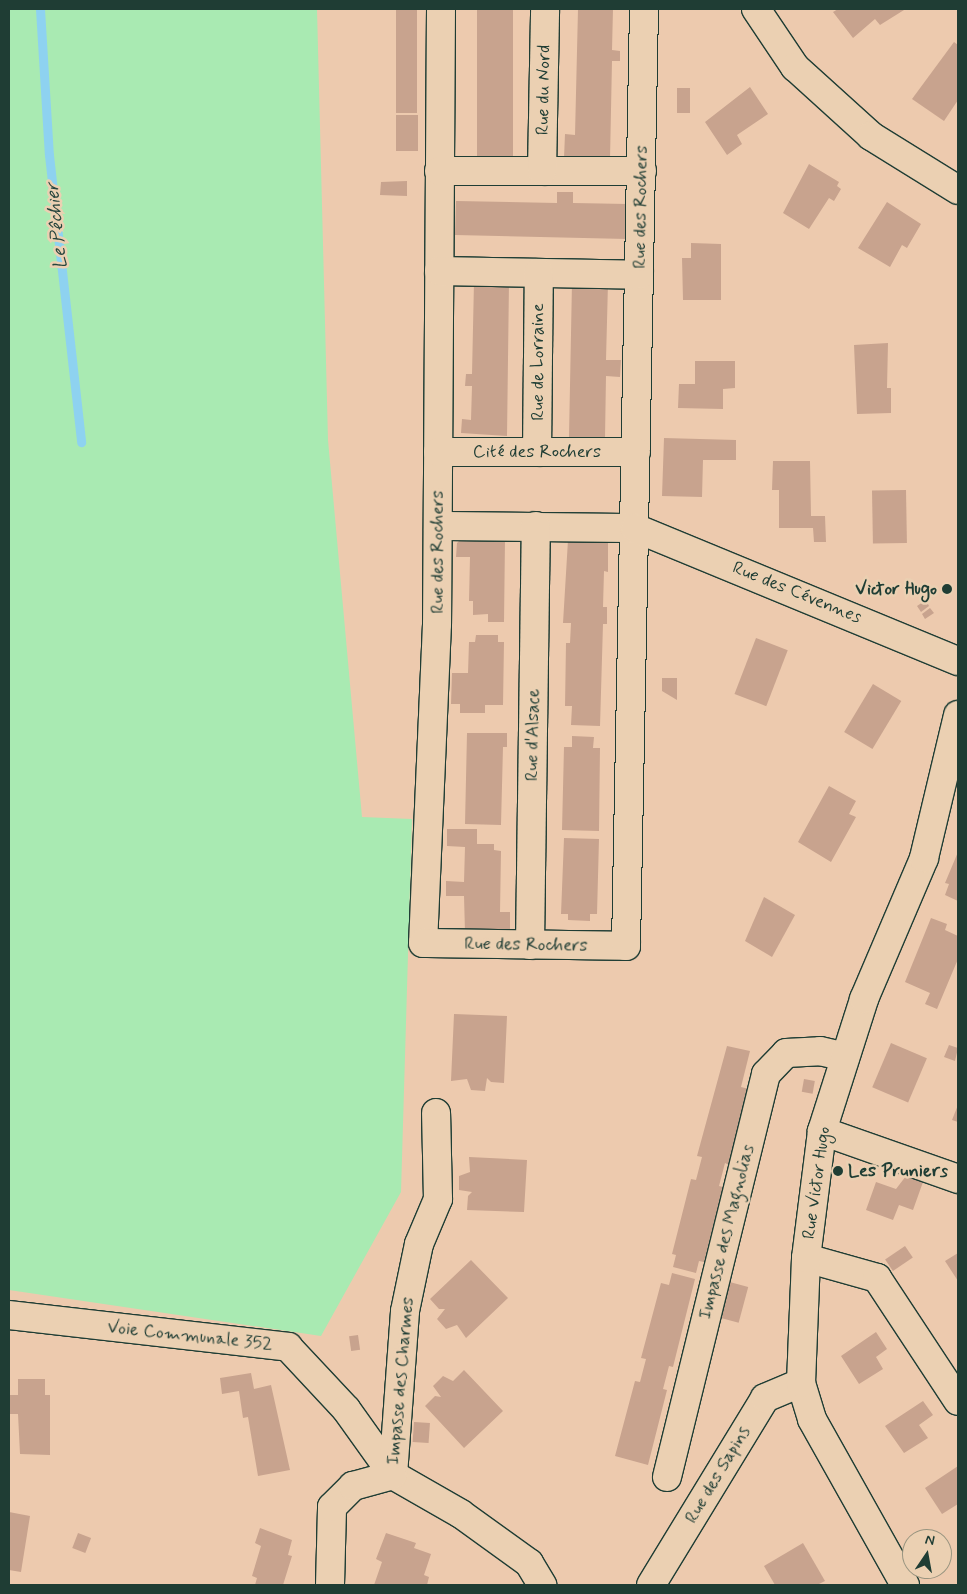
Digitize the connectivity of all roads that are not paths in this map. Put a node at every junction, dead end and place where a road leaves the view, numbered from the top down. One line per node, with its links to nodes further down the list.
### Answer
1 (441, 9): 5 (street, Rue des Rochers)
2 (545, 9): 6 (street, Rue du Nord)
3 (644, 9): 7 (street, Rue des Rochers)
4 (756, 9): 8 (street)
5 (439, 171): 6 (street); 9 (street, Rue des Rochers)
6 (542, 171): 7 (street)
7 (642, 171): 11 (street, Rue des Rochers)
8 (958, 190)
9 (439, 271): 10 (street); 12 (street, Rue des Rochers)
10 (539, 273): 11 (street); 13 (street, Rue de Lorraine)
11 (640, 275): 14 (street, Rue des Rochers)
12 (438, 452): 13 (street, Cité des Rochers); 15 (street, Rue des Rochers)
13 (538, 452): 14 (street, Cité des Rochers)
14 (636, 452): 17 (street, Rue des Rochers)
15 (438, 526): 16 (street); 20 (street, Rue des Rochers)
16 (536, 526): 17 (street); 20 (street, Rue d'Alsace)
17 (635, 528): 18 (street, Rue des Cévennes); 20 (street, Rue des Rochers)
18 (958, 661)
19 (958, 715): 21 (street, Rue Victor Hugo)
20 (530, 945)
21 (845, 1057): 23 (street, Rue Victor Hugo); 30 (street, Impasse des Magnolias)
22 (436, 1113): 29 (street, Impasse des Charmes)
23 (822, 1131): 24 (street); 25 (street, Rue Victor Hugo)
24 (958, 1179)
25 (806, 1258): 27 (street, Rue Victor Hugo); 28 (street)
26 (10, 1317): 29 (street, Voie Communale 352)
27 (801, 1384): 33 (street, Rue des Sapins); 34 (street, Rue Victor Hugo)
28 (958, 1401)
29 (393, 1475): 31 (street); 32 (street, Voie Communale 352)
30 (666, 1477)
31 (330, 1585)
32 (542, 1585)
33 (651, 1585)
34 (906, 1585)

